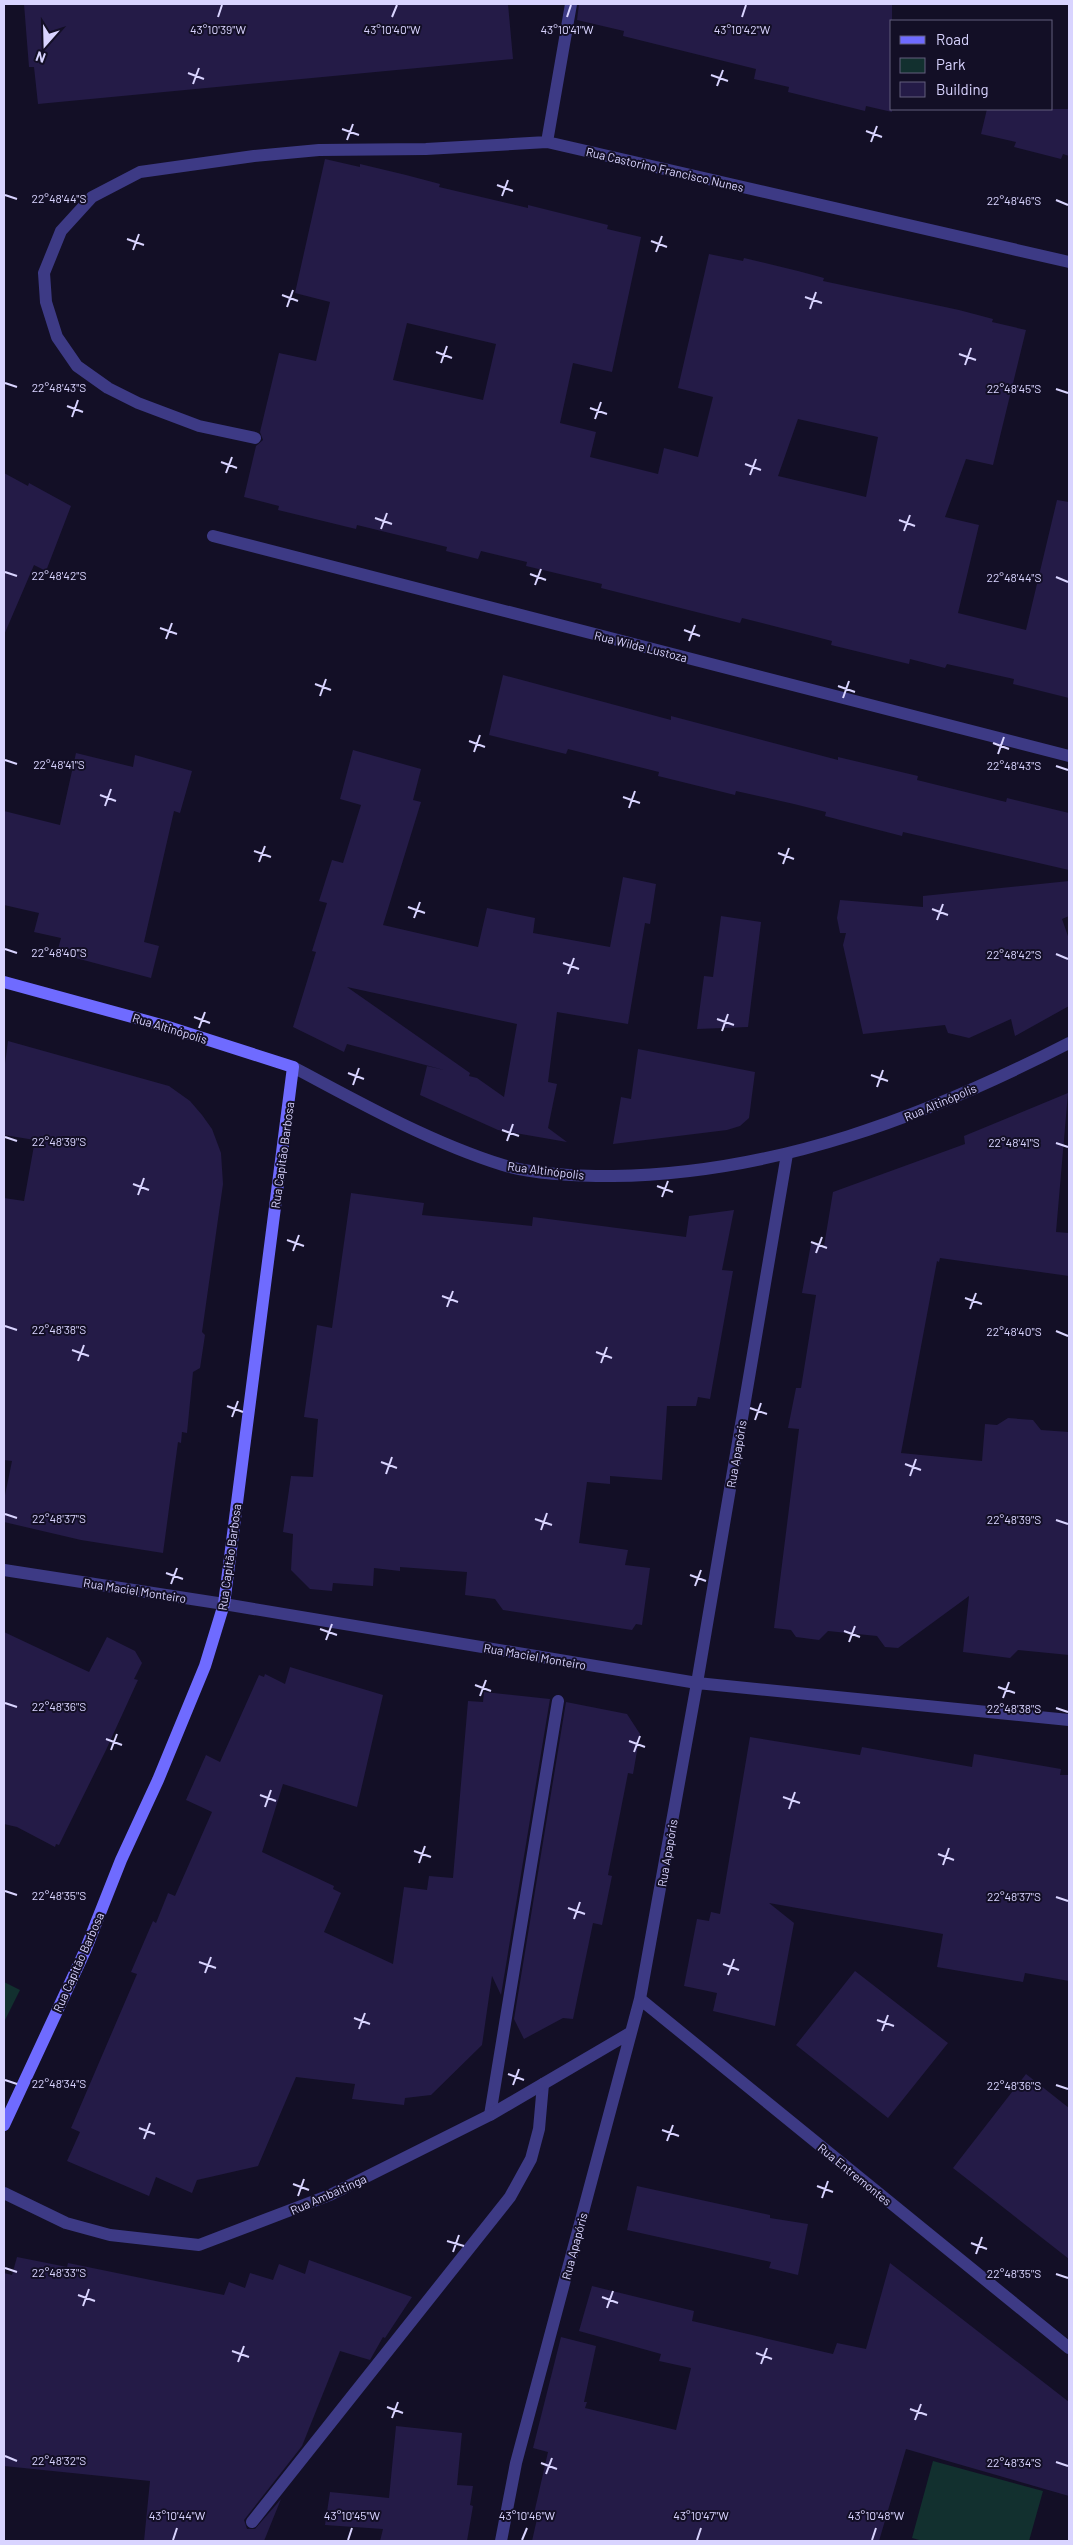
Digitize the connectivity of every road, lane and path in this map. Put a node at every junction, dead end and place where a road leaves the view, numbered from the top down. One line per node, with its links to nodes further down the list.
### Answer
1 (571, 4): 2 (street)
2 (547, 142): 3 (street, Rua Castorino Francisco Nunes); 4 (street, Rua Castorino Francisco Nunes)
3 (1069, 262)
4 (255, 438)
5 (213, 536): 6 (street, Rua Wilde Lustoza)
6 (1069, 756)
7 (4, 982): 9 (main road, Rua Altinópolis)
8 (1069, 1043): 10 (street, Rua Altinópolis)
9 (293, 1067): 10 (street, Rua Altinópolis); 12 (main road, Rua Capitão Barbosa)
10 (788, 1154): 13 (street, Rua Apapóris)
11 (4, 1570): 12 (street, Rua Maciel Monteiro)
12 (224, 1604): 13 (street, Rua Maciel Monteiro); 20 (main road, Rua Capitão Barbosa)
13 (698, 1683): 15 (street, Rua Maciel Monteiro); 16 (street, Rua Apapóris)
14 (558, 1701): 19 (street)
15 (1069, 1720)
16 (640, 1999): 17 (street, Rua Apapóris); 22 (street, Rua Entremontes)
17 (630, 2033): 18 (street, Rua Ambaitinga); 24 (street, Rua Apapóris)
18 (543, 2084): 19 (street, Rua Ambaitinga); 23 (street)
19 (490, 2115): 21 (street, Rua Ambaitinga)
20 (4, 2125)
21 (4, 2193)
22 (1069, 2348)
23 (252, 2522)
24 (501, 2541)

